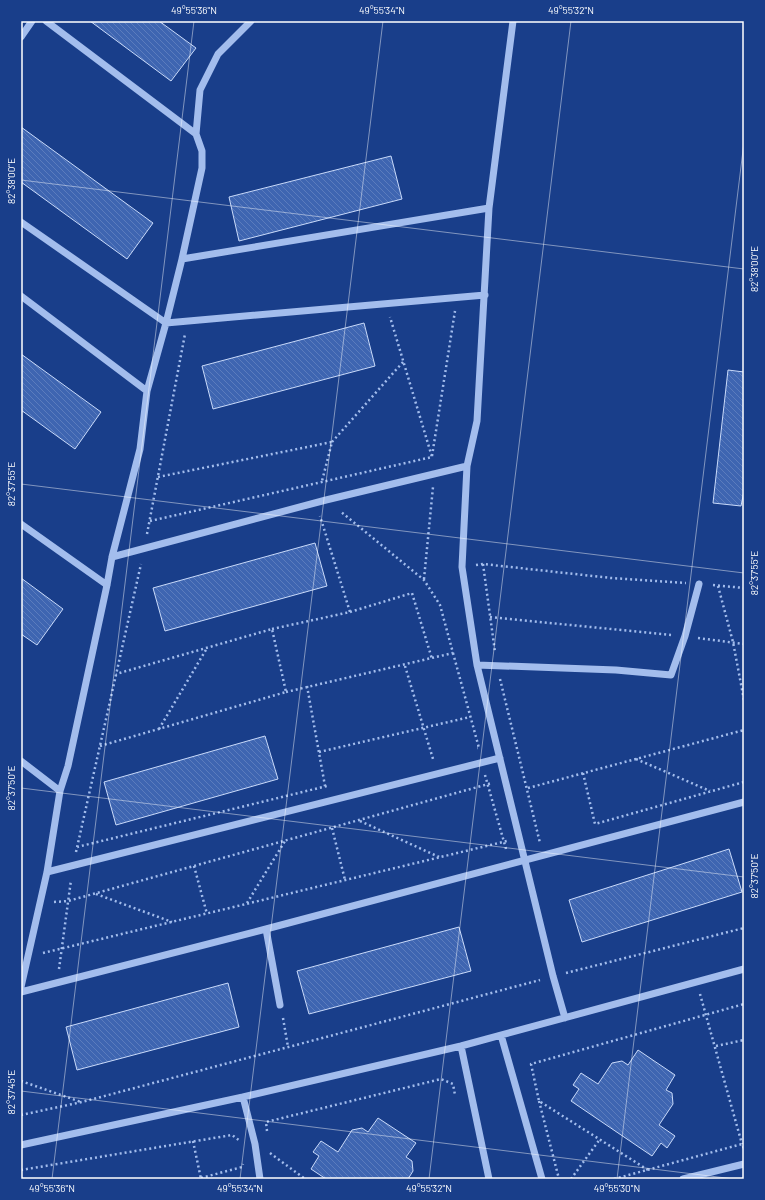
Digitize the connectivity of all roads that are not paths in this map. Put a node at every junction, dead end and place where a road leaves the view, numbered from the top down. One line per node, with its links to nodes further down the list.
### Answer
1 (32, 21): 5 (street)
2 (46, 21): 6 (street)
3 (251, 21): 6 (street)
4 (513, 21): 7 (street)
5 (21, 37)
6 (196, 134): 9 (street)
7 (489, 208): 9 (street); 10 (street)
8 (21, 222): 12 (street)
9 (182, 259): 12 (street)
10 (485, 295): 12 (street); 14 (street)
11 (21, 296): 13 (street)
12 (166, 323): 13 (street)
13 (147, 392): 16 (street)
14 (467, 466): 16 (street); 19 (street)
15 (21, 524): 18 (street)
16 (112, 557): 18 (street)
17 (699, 584): 19 (street)
18 (107, 585): 22 (street)
19 (477, 665): 20 (street)
20 (500, 758): 24 (street); 25 (street)
21 (21, 761): 22 (street)
22 (60, 791): 25 (street)
23 (744, 802): 24 (street)
24 (525, 861): 26 (street); 31 (street)
25 (47, 872): 28 (street)
26 (266, 929): 29 (street); 30 (street)
27 (744, 969): 31 (street)
28 (21, 987)
29 (21, 992)
30 (280, 1005)
31 (565, 1018): 32 (street)
32 (501, 1035): 33 (street); 39 (street)
33 (461, 1046): 34 (street); 38 (street)
34 (243, 1098): 35 (street); 37 (street)
35 (21, 1145)
36 (744, 1164): 40 (street)
37 (260, 1179)
38 (489, 1179)
39 (542, 1179)
40 (683, 1179)

